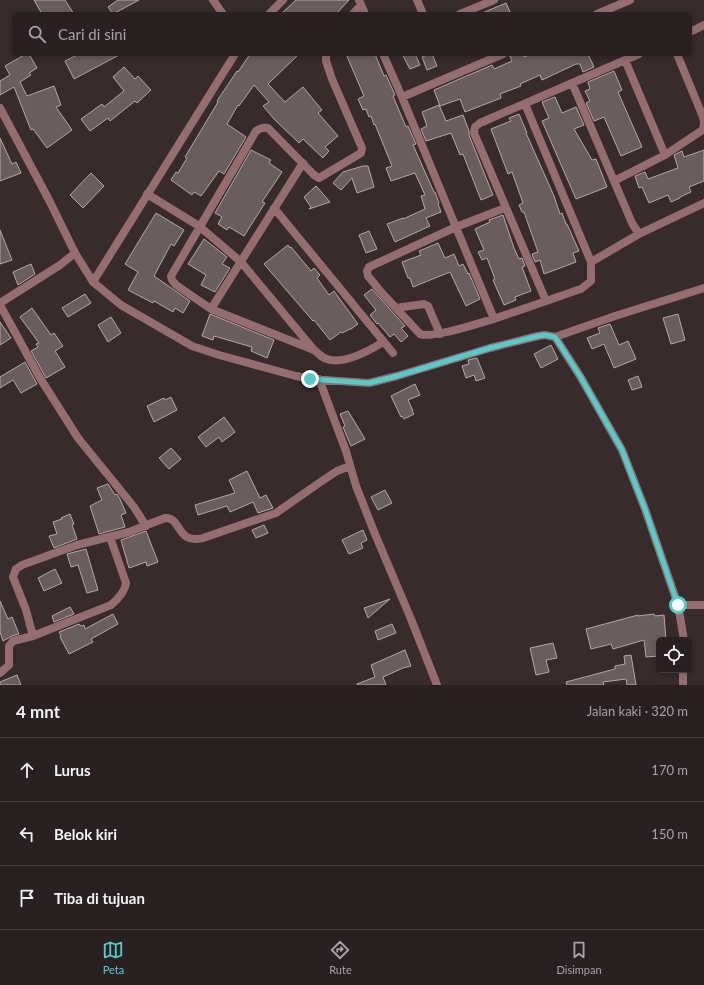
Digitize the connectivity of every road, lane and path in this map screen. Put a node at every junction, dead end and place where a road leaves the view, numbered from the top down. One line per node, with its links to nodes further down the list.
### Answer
1 (214, 0): 7 (street)
2 (283, 0): 8 (street)
3 (417, 0): 10 (street)
4 (494, 0): 11 (street)
5 (630, 0): 12 (street)
6 (360, 3): 9 (street)
7 (222, 12)
8 (272, 12)
9 (355, 12)
10 (422, 12)
11 (465, 12)
12 (602, 12)
13 (704, 25): 14 (street)
14 (692, 31)
15 (234, 56): 30 (street)
16 (326, 56): 28 (street)
17 (384, 56): 23 (street)
18 (498, 56): 23 (street)
19 (634, 56): 21 (street)
20 (678, 56): 26 (street)
21 (625, 60): 22 (street); 27 (street)
22 (572, 83): 24 (street); 29 (street)
23 (402, 97): 35 (street)
24 (525, 104): 33 (street); 39 (street)
25 (0, 108): 37 (street)
26 (704, 123): 27 (street)
27 (665, 155): 29 (street)
28 (303, 163): 32 (street); 34 (street)
29 (614, 181): 36 (street)
30 (147, 194): 34 (street); 40 (street)
31 (704, 203): 36 (street)
32 (274, 208): 38 (street); 49 (street)
33 (505, 208): 35 (street); 42 (street)
34 (199, 226): 38 (street); 45 (street)
35 (456, 227): 44 (street); 46 (street)
36 (639, 234): 39 (street)
37 (75, 253): 40 (street); 43 (street)
38 (240, 262): 45 (street); 50 (street)
39 (591, 262): 42 (street)
40 (93, 282): 52 (street)
41 (704, 288): 48 (street)
42 (546, 301): 46 (street)
43 (0, 304): 54 (street)
44 (396, 308): 47 (street); 47 (street)
45 (211, 309): 50 (street)
46 (494, 319): 47 (street)
47 (440, 334)
48 (555, 337): 52 (street); 56 (street)
49 (383, 342): 50 (street); 51 (street)
50 (314, 350)
51 (393, 353)
52 (319, 379): 53 (street)
53 (350, 466): 54 (street); 62 (street)
54 (146, 526): 55 (street)
55 (110, 537): 58 (street); 58 (street)
56 (678, 605): 57 (street); 59 (street)
57 (704, 605)
58 (33, 636): 60 (street)
59 (683, 637)
60 (0, 673)
61 (684, 673): 63 (street)
62 (437, 685)
63 (683, 685)

